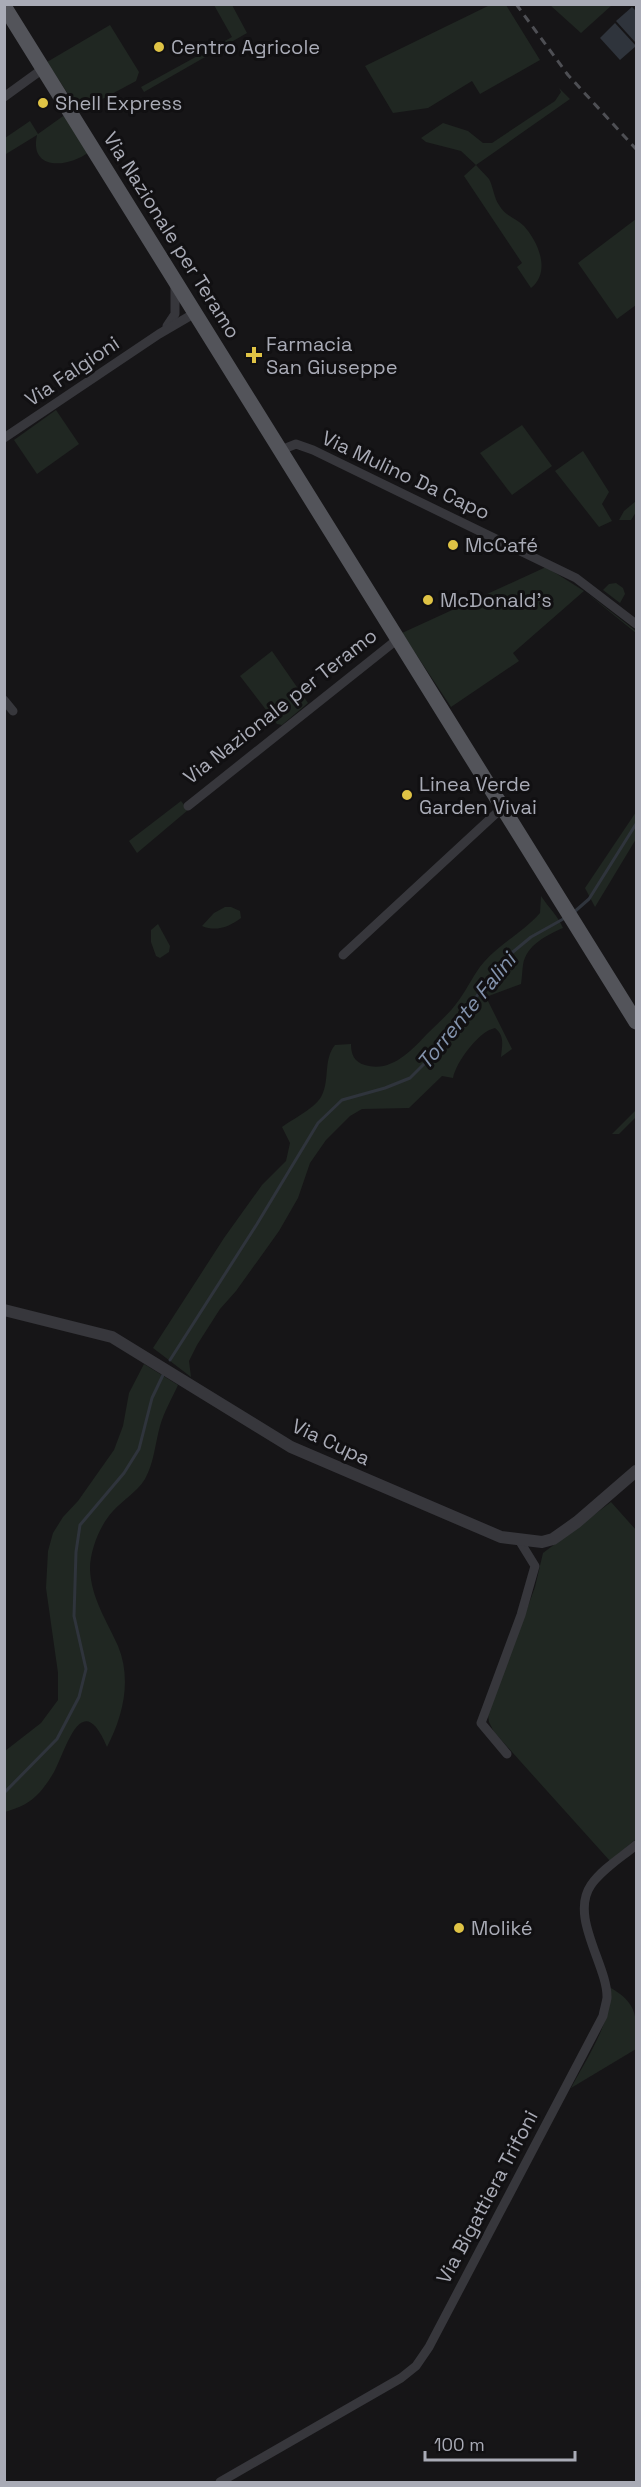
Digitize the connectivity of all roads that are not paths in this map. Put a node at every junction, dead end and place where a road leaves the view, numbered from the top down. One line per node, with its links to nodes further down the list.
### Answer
1 (4, 6): 2 (main road, Via Nazionale per Teramo)
2 (44, 68): 3 (street); 4 (main road, Via Nazionale per Teramo)
3 (4, 97)
4 (173, 276): 5 (main road, Via Nazionale per Teramo); 6 (street, Via Falgioni)
5 (195, 313): 6 (street, Via Falgioni); 8 (main road, Via Nazionale per Teramo)
6 (159, 334): 7 (street, Via Falgioni)
7 (4, 438)
8 (281, 450): 9 (street, Via Mulino Da Capo); 10 (main road, Via Nazionale per Teramo)
9 (636, 624)
10 (399, 638): 13 (street, Via Nazionale per Teramo); 14 (main road, Via Nazionale per Teramo)
11 (4, 700): 12 (street)
12 (13, 711)
13 (188, 806)
14 (503, 807): 15 (street); 16 (main road, Via Nazionale per Teramo)
15 (343, 955)
16 (636, 1022)
17 (4, 1310): 19 (street, Via Cupa)
18 (636, 1471): 19 (street, Via Cupa)
19 (519, 1540): 20 (street)
20 (507, 1754)
21 (636, 1845): 22 (street, Via Bigattiera Trifoni)
22 (220, 2482)

